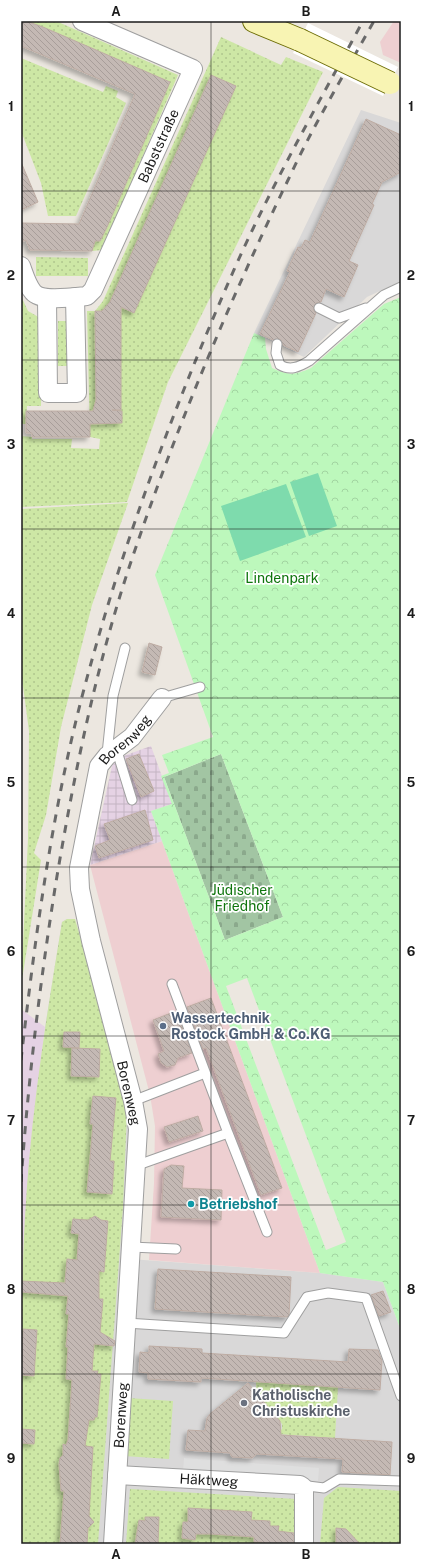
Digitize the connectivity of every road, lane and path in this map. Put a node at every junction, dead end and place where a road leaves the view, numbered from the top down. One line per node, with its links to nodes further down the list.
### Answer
1 (82, 21): 6 (street, Babststraße)
2 (254, 21): 3 (street, bridge)
3 (396, 86)
4 (21, 266): 7 (street)
5 (401, 287): 8 (lane)
6 (75, 297): 7 (street, Babststraße); 7 (street)
7 (47, 298)
8 (370, 307): 9 (lane); 10 (lane)
9 (319, 308)
10 (277, 344)
11 (125, 648): 14 (lane)
12 (200, 687): 13 (lane)
13 (162, 698): 14 (street, Borenweg)
14 (112, 752): 15 (lane); 18 (street, Borenweg)
15 (132, 800)
16 (172, 984): 17 (lane)
17 (205, 1073): 18 (lane); 19 (lane)
18 (133, 1101): 20 (street, Borenweg)
19 (228, 1133): 20 (lane); 21 (lane)
20 (136, 1166): 22 (street, Borenweg)
21 (267, 1232)
22 (131, 1247): 23 (lane); 24 (street, Borenweg)
23 (176, 1249)
24 (126, 1323): 25 (lane); 26 (street, Borenweg)
25 (401, 1396)
26 (117, 1475): 28 (street, Häktweg); 29 (street, Borenweg)
27 (401, 1481): 28 (lane)
28 (300, 1485): 30 (street)
29 (113, 1544)
30 (304, 1544)

